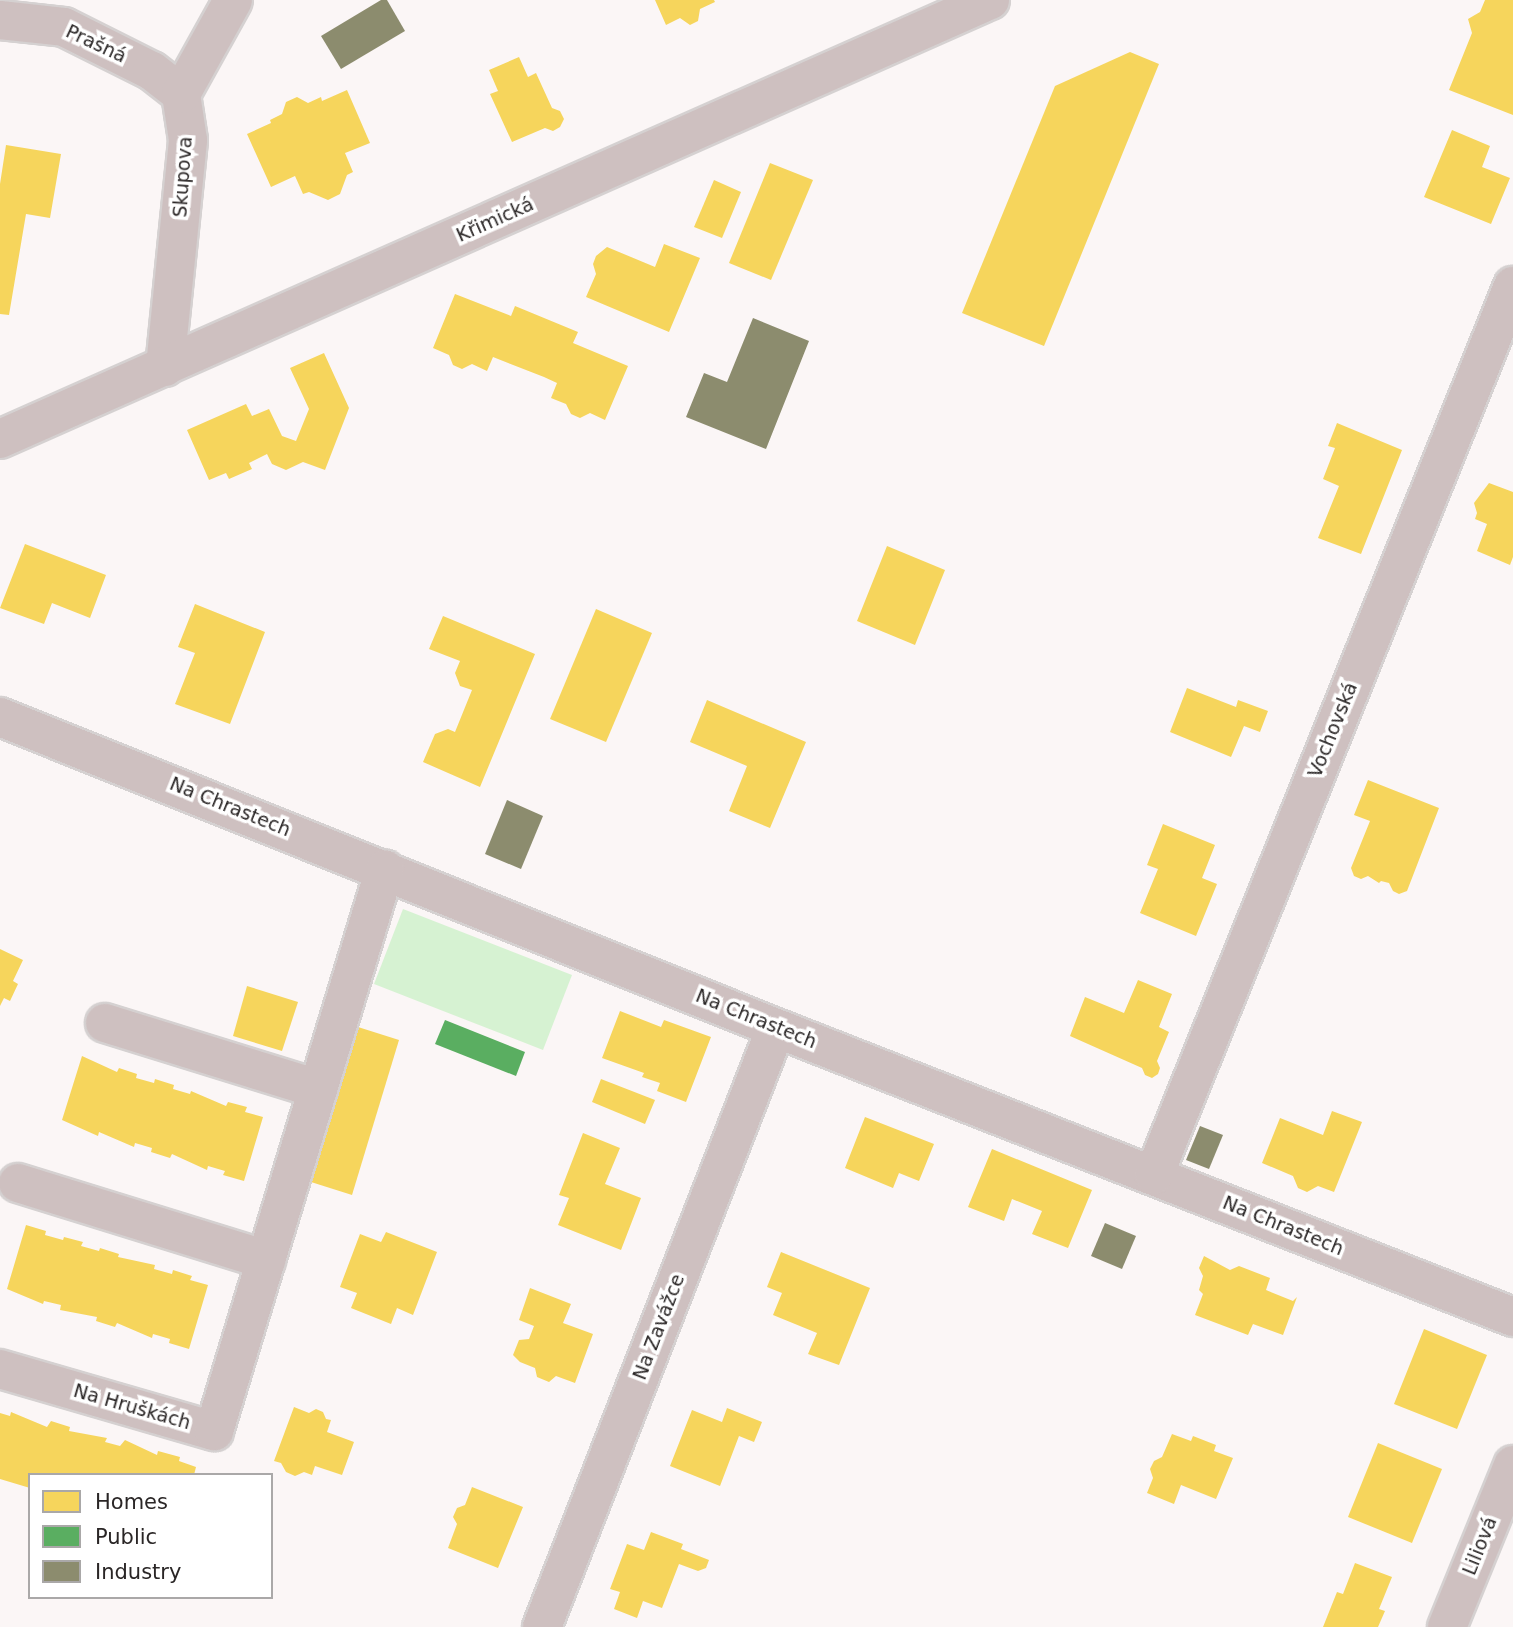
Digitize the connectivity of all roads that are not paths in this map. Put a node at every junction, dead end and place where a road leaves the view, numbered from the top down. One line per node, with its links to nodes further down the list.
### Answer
1 (233, 0): 4 (street)
2 (990, 0): 6 (street, Křimická)
3 (0, 20): 4 (street, Prašná)
4 (181, 94): 6 (street, Skupova)
5 (1513, 286): 13 (street, Vochovská)
6 (165, 367): 7 (street, Křimická)
7 (0, 439)
8 (0, 717): 9 (street, Na Chrastech)
9 (385, 869): 11 (street, Na Chrastech); 12 (street, Na Hruškách)
10 (105, 1023): 12 (street)
11 (776, 1028): 13 (street, Na Chrastech); 19 (street, Na Zavážce)
12 (318, 1089): 15 (street, Na Hruškách)
13 (1154, 1175): 16 (street, Na Chrastech)
14 (18, 1183): 15 (street)
15 (266, 1260): 17 (street, Na Hruškách)
16 (1513, 1317)
17 (0, 1369)
18 (1513, 1465): 20 (street, Liliová)
19 (542, 1627)
20 (1447, 1627)

